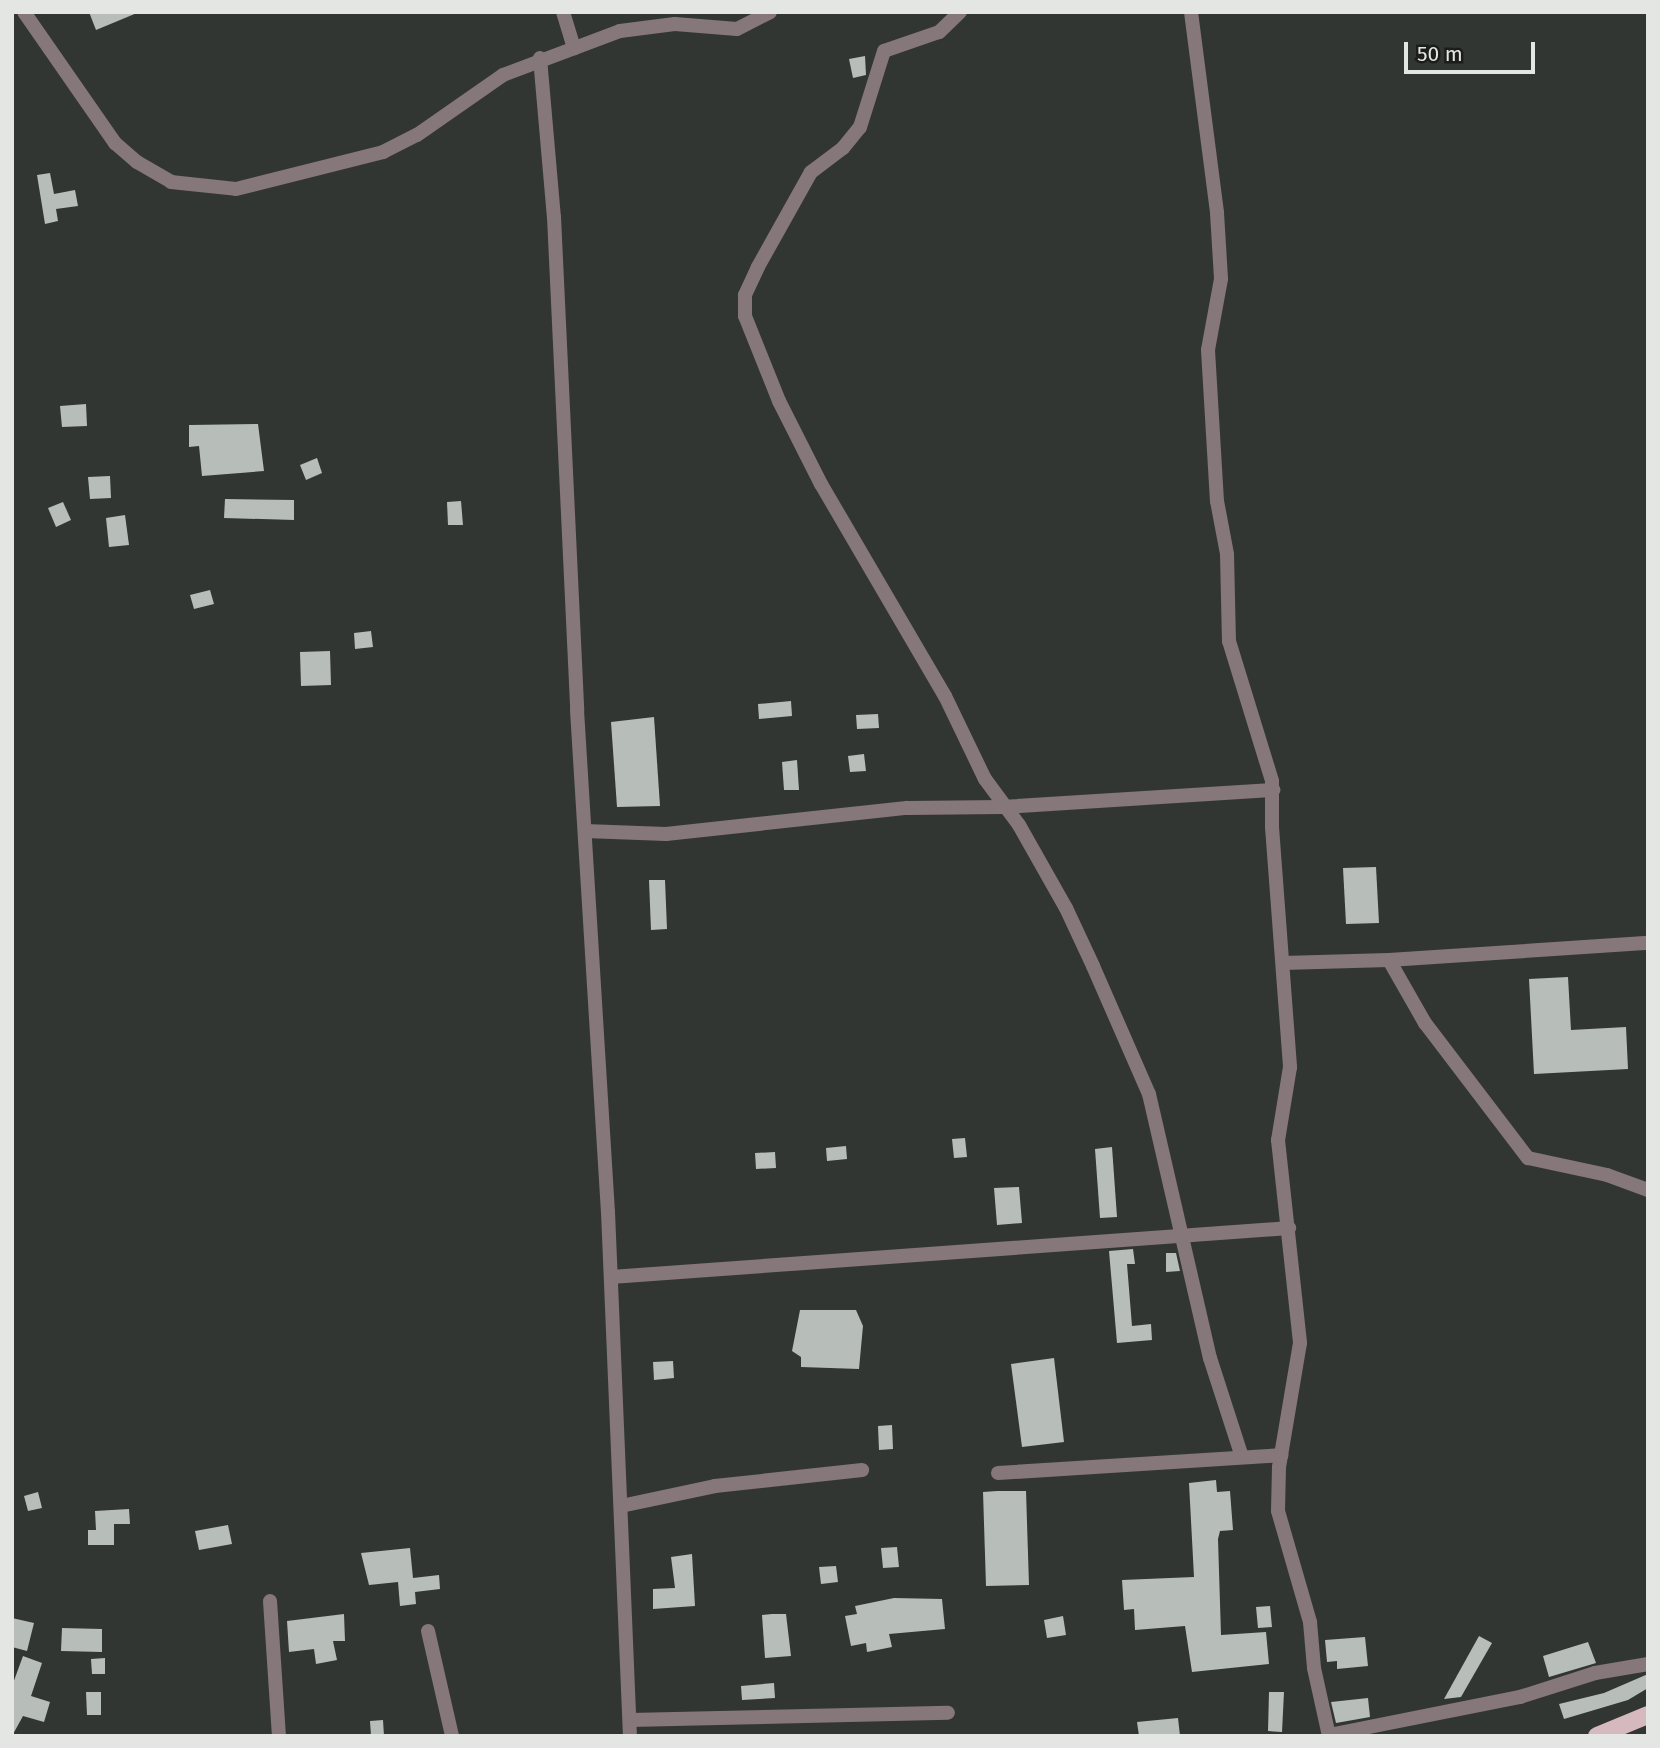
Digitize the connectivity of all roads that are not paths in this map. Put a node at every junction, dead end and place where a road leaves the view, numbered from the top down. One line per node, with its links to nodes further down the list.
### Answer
1 (24, 12): 7 (street)
2 (563, 12): 6 (street)
3 (770, 12): 6 (street)
4 (960, 12): 9 (street)
5 (1191, 12): 8 (street)
6 (574, 48): 7 (street)
7 (540, 58): 10 (street)
8 (1273, 790): 9 (street); 13 (street)
9 (1002, 807): 10 (street); 16 (street)
10 (585, 831): 17 (street)
11 (1648, 943): 12 (street)
12 (1389, 960): 13 (street); 14 (street)
13 (1283, 963): 15 (street)
14 (1648, 1190)
15 (1289, 1228): 16 (street); 18 (street)
16 (1181, 1236): 17 (street); 19 (street)
17 (611, 1277): 22 (street)
18 (1281, 1455): 19 (street); 29 (street)
19 (1242, 1457): 21 (street)
20 (862, 1470): 22 (street)
21 (998, 1473)
22 (621, 1506): 28 (street)
23 (270, 1601): 30 (street)
24 (428, 1631): 31 (street)
25 (1648, 1664): 29 (street)
26 (948, 1713): 28 (street)
27 (1648, 1716): 33 (main road)
28 (630, 1720): 32 (street)
29 (1329, 1735)
30 (279, 1736)
31 (452, 1736)
32 (630, 1736)
33 (1597, 1736)

